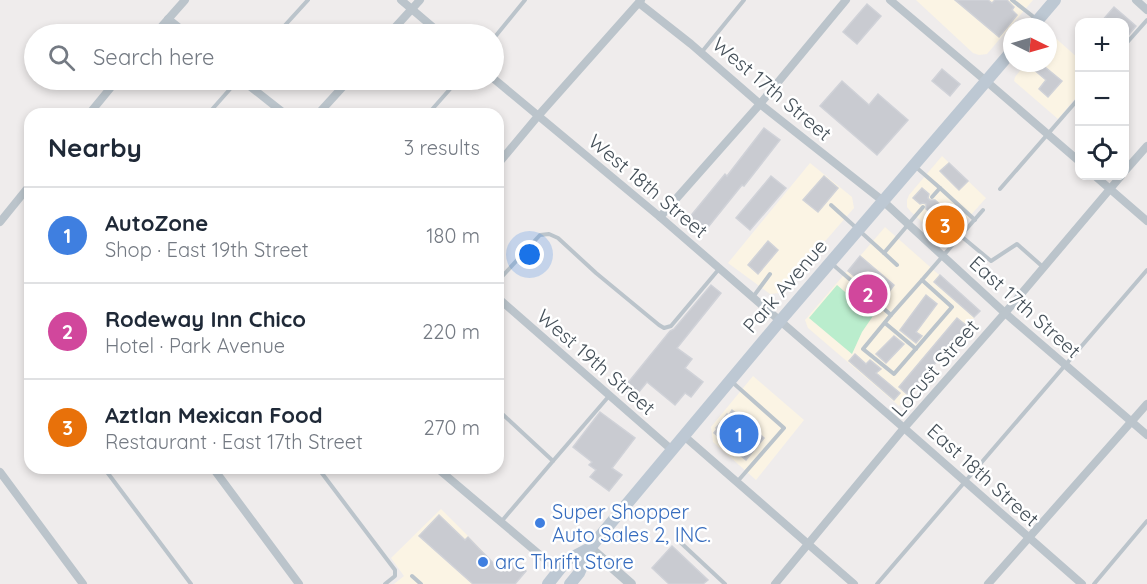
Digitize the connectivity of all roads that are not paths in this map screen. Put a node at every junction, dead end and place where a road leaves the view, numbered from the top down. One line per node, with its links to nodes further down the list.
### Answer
1 (185, 0): 17 (street)
2 (308, 0): 21 (lane)
3 (401, 0): 13 (street)
4 (420, 0): 13 (street)
5 (525, 0): 24 (lane)
6 (744, 0): 26 (lane)
7 (846, 0): 36 (street)
8 (890, 0): 28 (street)
9 (1012, 0): 15 (lane)
10 (1055, 0): 16 (main road)
11 (1136, 0): 14 (street)
12 (640, 2): 26 (street, West 17th Street); 42 (street)
13 (412, 10): 22 (street); 23 (street)
14 (1147, 10)
15 (1029, 18)
16 (1040, 18)
17 (168, 19): 19 (street); 20 (street)
18 (1147, 20): 25 (lane)
19 (164, 24)
20 (174, 24)
21 (287, 24)
22 (399, 24)
23 (429, 24)
24 (504, 26)
25 (1129, 41)
26 (701, 53): 36 (street, West 17th Street)
27 (1003, 61): 28 (main road, Park Avenue)
28 (986, 81): 43 (street); 47 (main road, Park Avenue)
29 (504, 87): 42 (street, West 18th Street)
30 (108, 90): 37 (street)
31 (231, 90): 38 (lane)
32 (253, 90): 39 (street)
33 (340, 90): 40 (street)
34 (449, 90): 41 (lane)
35 (1075, 103): 43 (lane)
36 (760, 104): 56 (street, West 17th Street); 60 (street)
37 (93, 108)
38 (214, 108)
39 (277, 108)
40 (323, 108)
41 (433, 108)
42 (538, 116): 45 (street); 60 (street, West 18th Street)
43 (1047, 134): 46 (street); 52 (lane)
44 (1147, 146): 48 (street)
45 (504, 157)
46 (1075, 158)
47 (914, 165): 51 (lane); 56 (main road, Park Avenue)
48 (1129, 167)
49 (1100, 180): 53 (street)
50 (1118, 180): 53 (street, Locust Street)
51 (940, 188): 55 (lane); 61 (lane)
52 (1000, 189)
53 (1110, 189): 62 (street); 71 (street, Locust Street)
54 (24, 192): 63 (street)
55 (932, 197)
56 (883, 201): 64 (street, East 17th Street); 65 (main road, Park Avenue)
57 (831, 205): 65 (lane)
58 (923, 207): 64 (lane)
59 (983, 210): 61 (lane)
60 (660, 217): 72 (street, West 18th Street)
61 (975, 220): 66 (lane)
62 (1147, 221)
63 (0, 222)
64 (909, 224): 67 (lane); 68 (street, East 17th Street)
65 (858, 229): 67 (lane); 69 (main road, Park Avenue)
66 (961, 236): 68 (lane); 71 (lane)
67 (884, 253): 70 (lane)
68 (943, 256): 76 (lane); 79 (street, East 17th Street)
69 (831, 263): 80 (lane); 81 (main road, Park Avenue)
70 (897, 265)
71 (1043, 268): 79 (street, Locust Street)
72 (720, 269): 74 (lane); 77 (street, West 18th Street)
73 (1147, 270): 84 (lane)
74 (504, 274)
75 (770, 274): 77 (lane)
76 (922, 280): 80 (lane); 83 (lane)
77 (753, 297): 81 (street, West 18th Street)
78 (504, 303): 86 (street, West 19th Street)
79 (1005, 313): 84 (street, East 17th Street); 90 (street, Locust Street)
80 (891, 315): 82 (lane)
81 (780, 321): 85 (main road, Park Avenue); 90 (street, East 18th Street)
82 (885, 323): 83 (lane); 83 (lane)
83 (916, 349)
84 (1065, 365): 89 (street, East 17th Street); 101 (lane)
85 (730, 381): 92 (main road, Park Avenue); 100 (lane)
86 (609, 396): 93 (street, West 19th Street); 94 (lane)
87 (1147, 404): 89 (street)
88 (504, 416): 94 (lane)
89 (1131, 422): 91 (street, East 17th Street); 104 (street)
90 (904, 428): 101 (street, East 18th Street); 106 (street, Locust Street)
91 (1147, 435)
92 (684, 436): 93 (main road, Park Avenue); 100 (street)
93 (672, 450): 107 (main road, Park Avenue)
94 (553, 461): 103 (lane)
95 (0, 472): 111 (street)
96 (108, 474): 112 (lane)
97 (217, 474): 113 (street)
98 (323, 474): 114 (lane)
99 (444, 474): 103 (street)
100 (737, 482): 106 (street)
101 (965, 482): 104 (street, East 18th Street); 121 (lane)
102 (1147, 521): 124 (lane)
103 (501, 522): 108 (street)
104 (1028, 538): 122 (street); 123 (street, East 18th Street)
105 (680, 542): 118 (lane)
106 (807, 544): 119 (street, Locust Street); 120 (street)
107 (590, 548): 108 (main road, Park Avenue); 110 (street); 117 (main road, Park Avenue)
108 (559, 571): 116 (main road, Park Avenue)
109 (412, 576): 115 (lane)
110 (627, 583)
111 (83, 584)
112 (190, 584)
113 (299, 584)
114 (385, 584)
115 (421, 584)
116 (548, 584)
117 (570, 584)
118 (725, 584)
119 (775, 584)
120 (854, 584)
121 (877, 584)
122 (988, 584)
123 (1082, 584)
124 (1094, 584)

